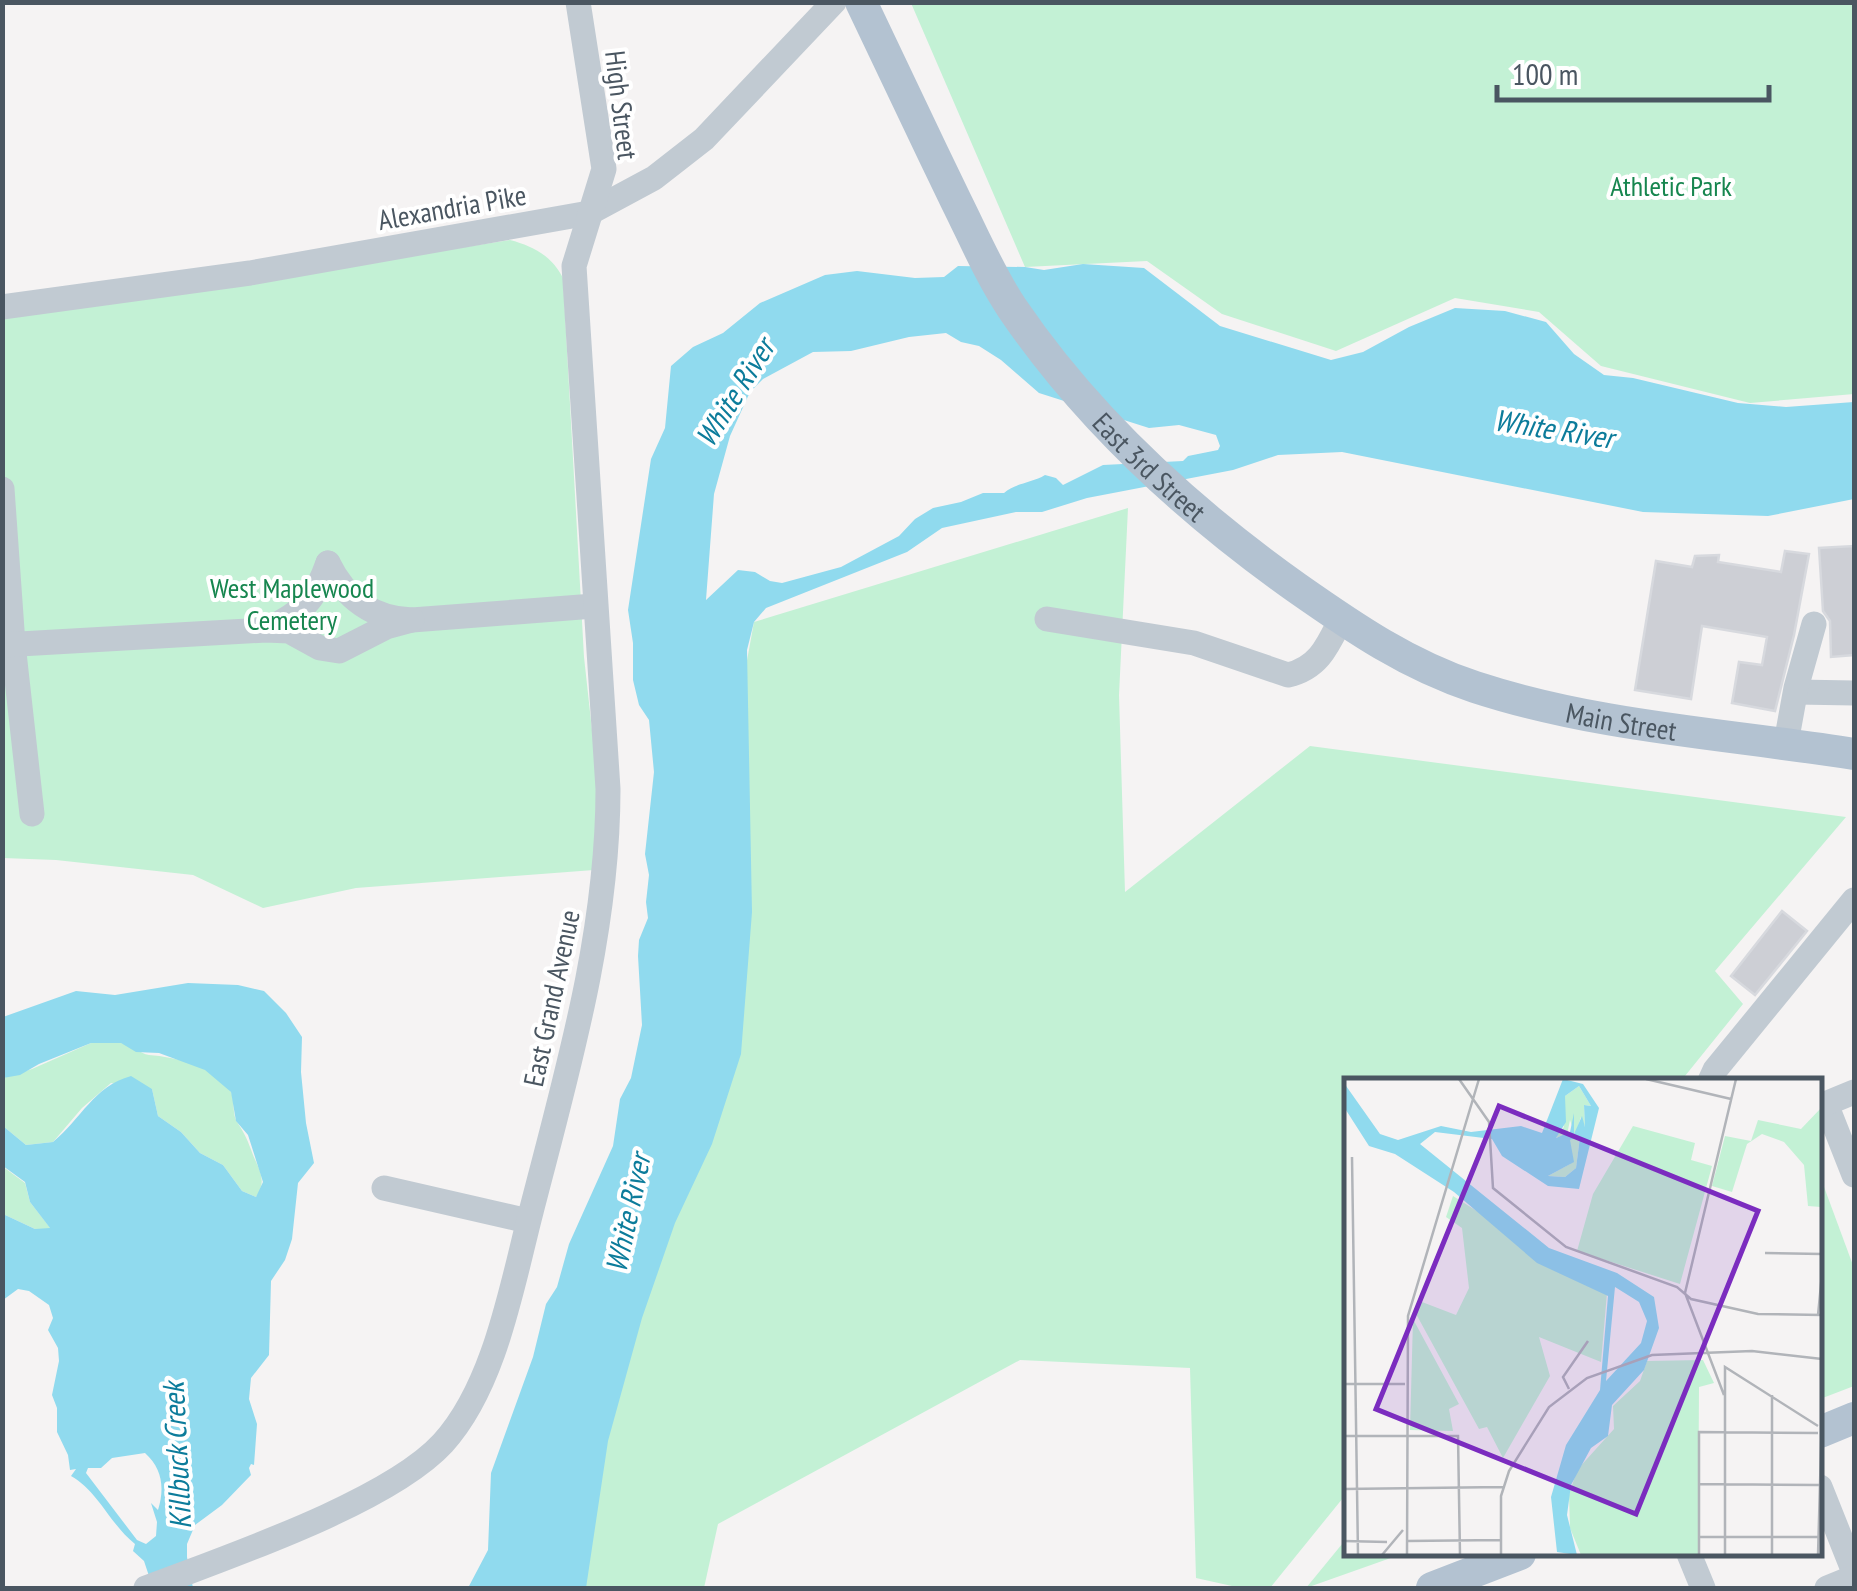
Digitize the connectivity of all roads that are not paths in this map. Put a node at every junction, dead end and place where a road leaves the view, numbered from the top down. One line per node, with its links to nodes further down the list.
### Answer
1 (578, 2): 4 (street, High Street)
2 (834, 2): 4 (street, Alexandria Pike)
3 (861, 2): 9 (main road, East 3rd Street)
4 (589, 214): 5 (street, Alexandria Pike); 7 (street, East Grand Avenue)
5 (2, 308)
6 (2, 489): 13 (street)
7 (594, 606): 10 (street); 26 (street, East Grand Avenue)
8 (1047, 619): 9 (street)
9 (1341, 619): 14 (main road, East 3rd Street)
10 (412, 620): 12 (street); 12 (street)
11 (1814, 624): 15 (street)
12 (266, 630): 13 (street)
13 (8, 645): 19 (street)
14 (1398, 655): 17 (main road, Main Street)
15 (1796, 692): 16 (street); 17 (street)
16 (1854, 693)
17 (1786, 743): 18 (main road, Main Street)
18 (1854, 754)
19 (32, 814)
20 (1854, 900): 21 (street)
21 (1711, 1078)
22 (1854, 1092): 23 (street)
23 (1822, 1105): 24 (street)
24 (1854, 1175)
25 (384, 1188): 26 (street)
26 (528, 1221): 34 (street, East Grand Avenue)
27 (1854, 1418): 28 (main road)
28 (1822, 1431)
29 (1822, 1489): 30 (street)
30 (1843, 1513): 33 (street)
31 (1515, 1556): 35 (main road)
32 (1690, 1556): 36 (street)
33 (1854, 1575): 37 (street)
34 (146, 1588)
35 (1437, 1588)
36 (1703, 1588)
37 (1827, 1588)

